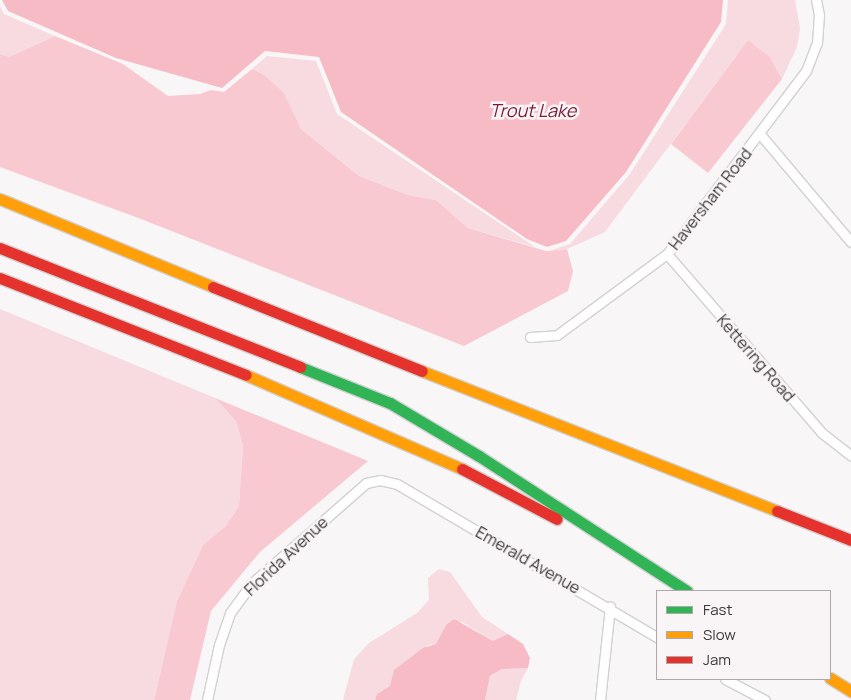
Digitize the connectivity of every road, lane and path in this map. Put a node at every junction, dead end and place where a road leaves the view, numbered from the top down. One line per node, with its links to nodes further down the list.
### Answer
1 (816, 0): 2 (street, Haversham Road)
2 (760, 134): 4 (street); 6 (street, Haversham Road)
3 (0, 199): 11 (highway)
4 (851, 242)
5 (0, 248): 12 (highway)
6 (667, 254): 8 (street, Haversham Road); 9 (street, Kettering Road)
7 (0, 279): 12 (highway)
8 (530, 337)
9 (851, 456)
10 (397, 484): 14 (street, Emerald Avenue); 19 (street, Florida Avenue)
11 (851, 540)
12 (675, 584): 13 (highway)
13 (685, 590)
14 (610, 607): 15 (street, Emerald Avenue); 20 (street)
15 (656, 636)
16 (831, 679): 18 (highway)
17 (727, 680): 21 (street)
18 (851, 691)
19 (207, 700)
20 (600, 700)
21 (765, 700)

